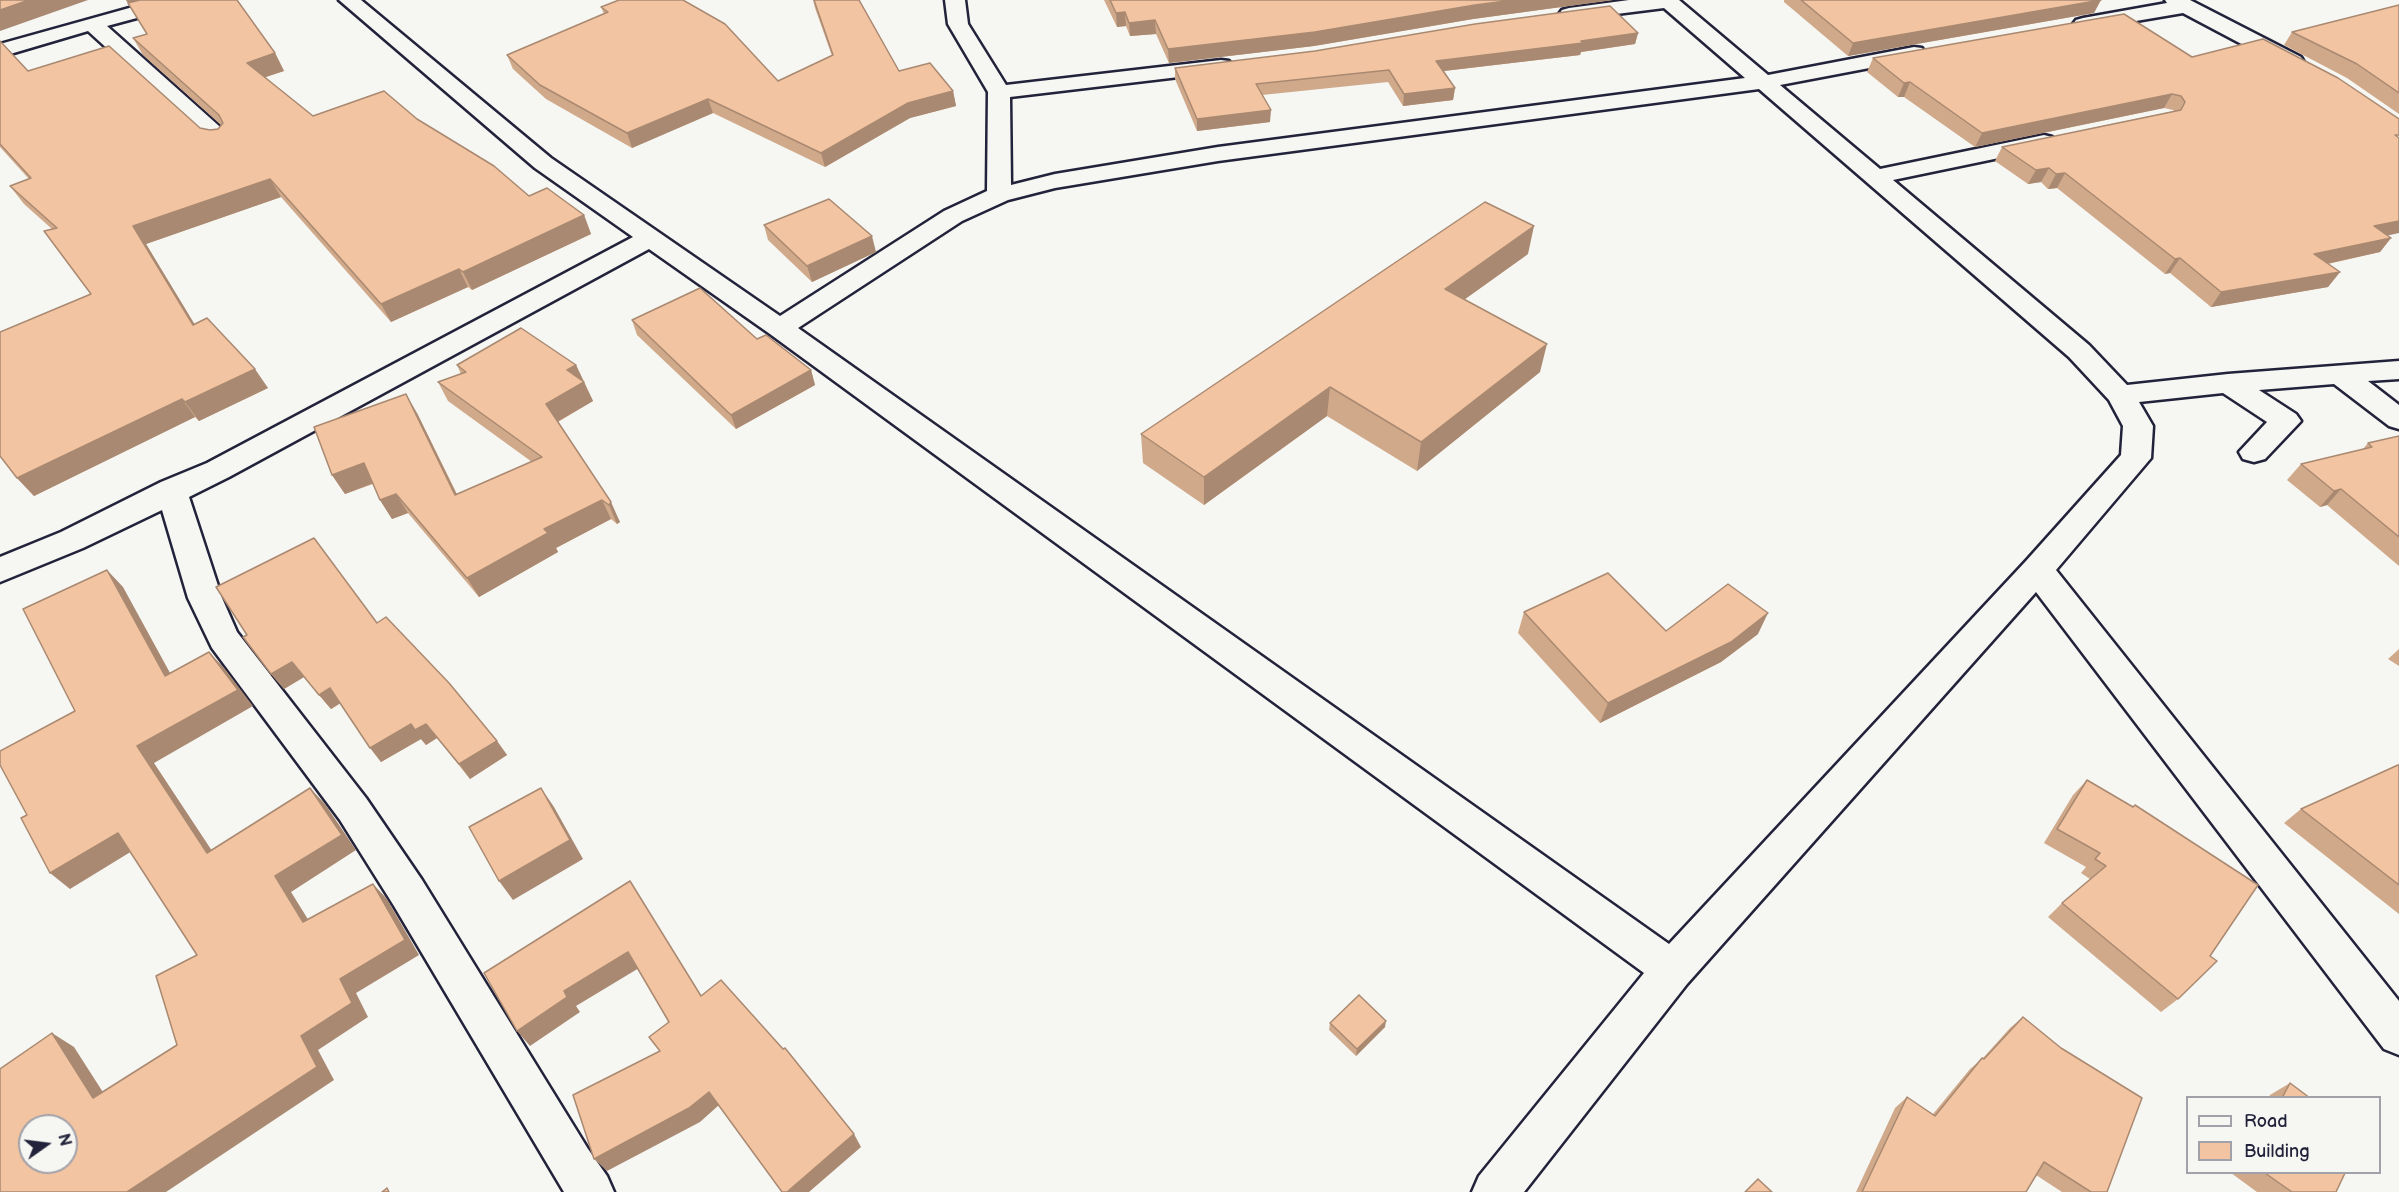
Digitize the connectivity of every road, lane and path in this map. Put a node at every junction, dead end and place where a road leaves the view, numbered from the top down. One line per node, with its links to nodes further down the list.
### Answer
1 (182, 0): 7 (street)
2 (349, 0): 19 (street)
3 (955, 0): 14 (street)
4 (1667, 0): 6 (street); 13 (street)
5 (2180, 3): 8 (street); 12 (street)
6 (1553, 16)
7 (93, 25): 9 (street); 16 (street)
8 (2057, 28)
9 (0, 51)
10 (1929, 51): 13 (street)
11 (1244, 63): 14 (street)
12 (2308, 69)
13 (1765, 82): 17 (street); 18 (street)
14 (999, 92): 18 (street)
15 (2060, 138): 17 (street)
16 (220, 139)
17 (1875, 177): 24 (street)
18 (999, 195): 20 (street)
19 (650, 237): 20 (street); 27 (street)
20 (780, 328): 30 (street)
21 (2399, 370): 22 (street)
22 (2340, 375): 23 (street); 25 (street)
23 (2228, 383): 24 (street); 26 (street)
24 (2120, 395): 29 (street)
25 (2399, 419)
26 (2254, 452)
27 (172, 490): 28 (street); 32 (street)
28 (0, 570)
29 (2037, 570): 30 (street); 31 (street)
30 (1672, 970): 33 (street)
31 (2399, 1034)
32 (591, 1192)
33 (1495, 1192)

